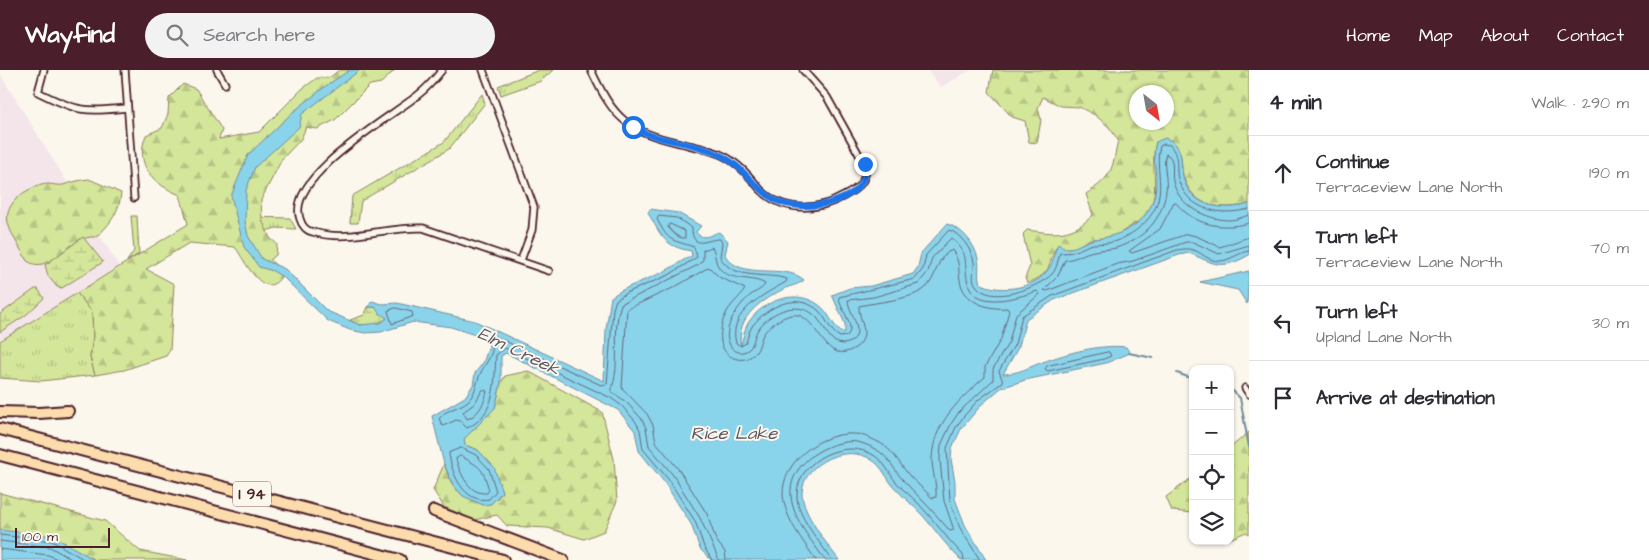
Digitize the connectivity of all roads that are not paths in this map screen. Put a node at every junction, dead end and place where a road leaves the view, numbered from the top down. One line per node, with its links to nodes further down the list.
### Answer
1 (44, 70): 9 (street)
2 (125, 70): 9 (street)
3 (217, 70): 8 (street)
4 (442, 70): 11 (street)
5 (483, 70): 11 (street)
6 (591, 70): 7 (street)
7 (803, 70)
8 (226, 84)
9 (127, 108): 10 (street)
10 (134, 198)
11 (521, 260): 12 (street)
12 (549, 271)
13 (68, 411): 14 (highway)
14 (0, 412)
15 (0, 429): 19 (highway, I 94)
16 (0, 455): 18 (highway, I 94)
17 (434, 511): 20 (highway)
18 (400, 560)
19 (503, 560)
20 (563, 560)

